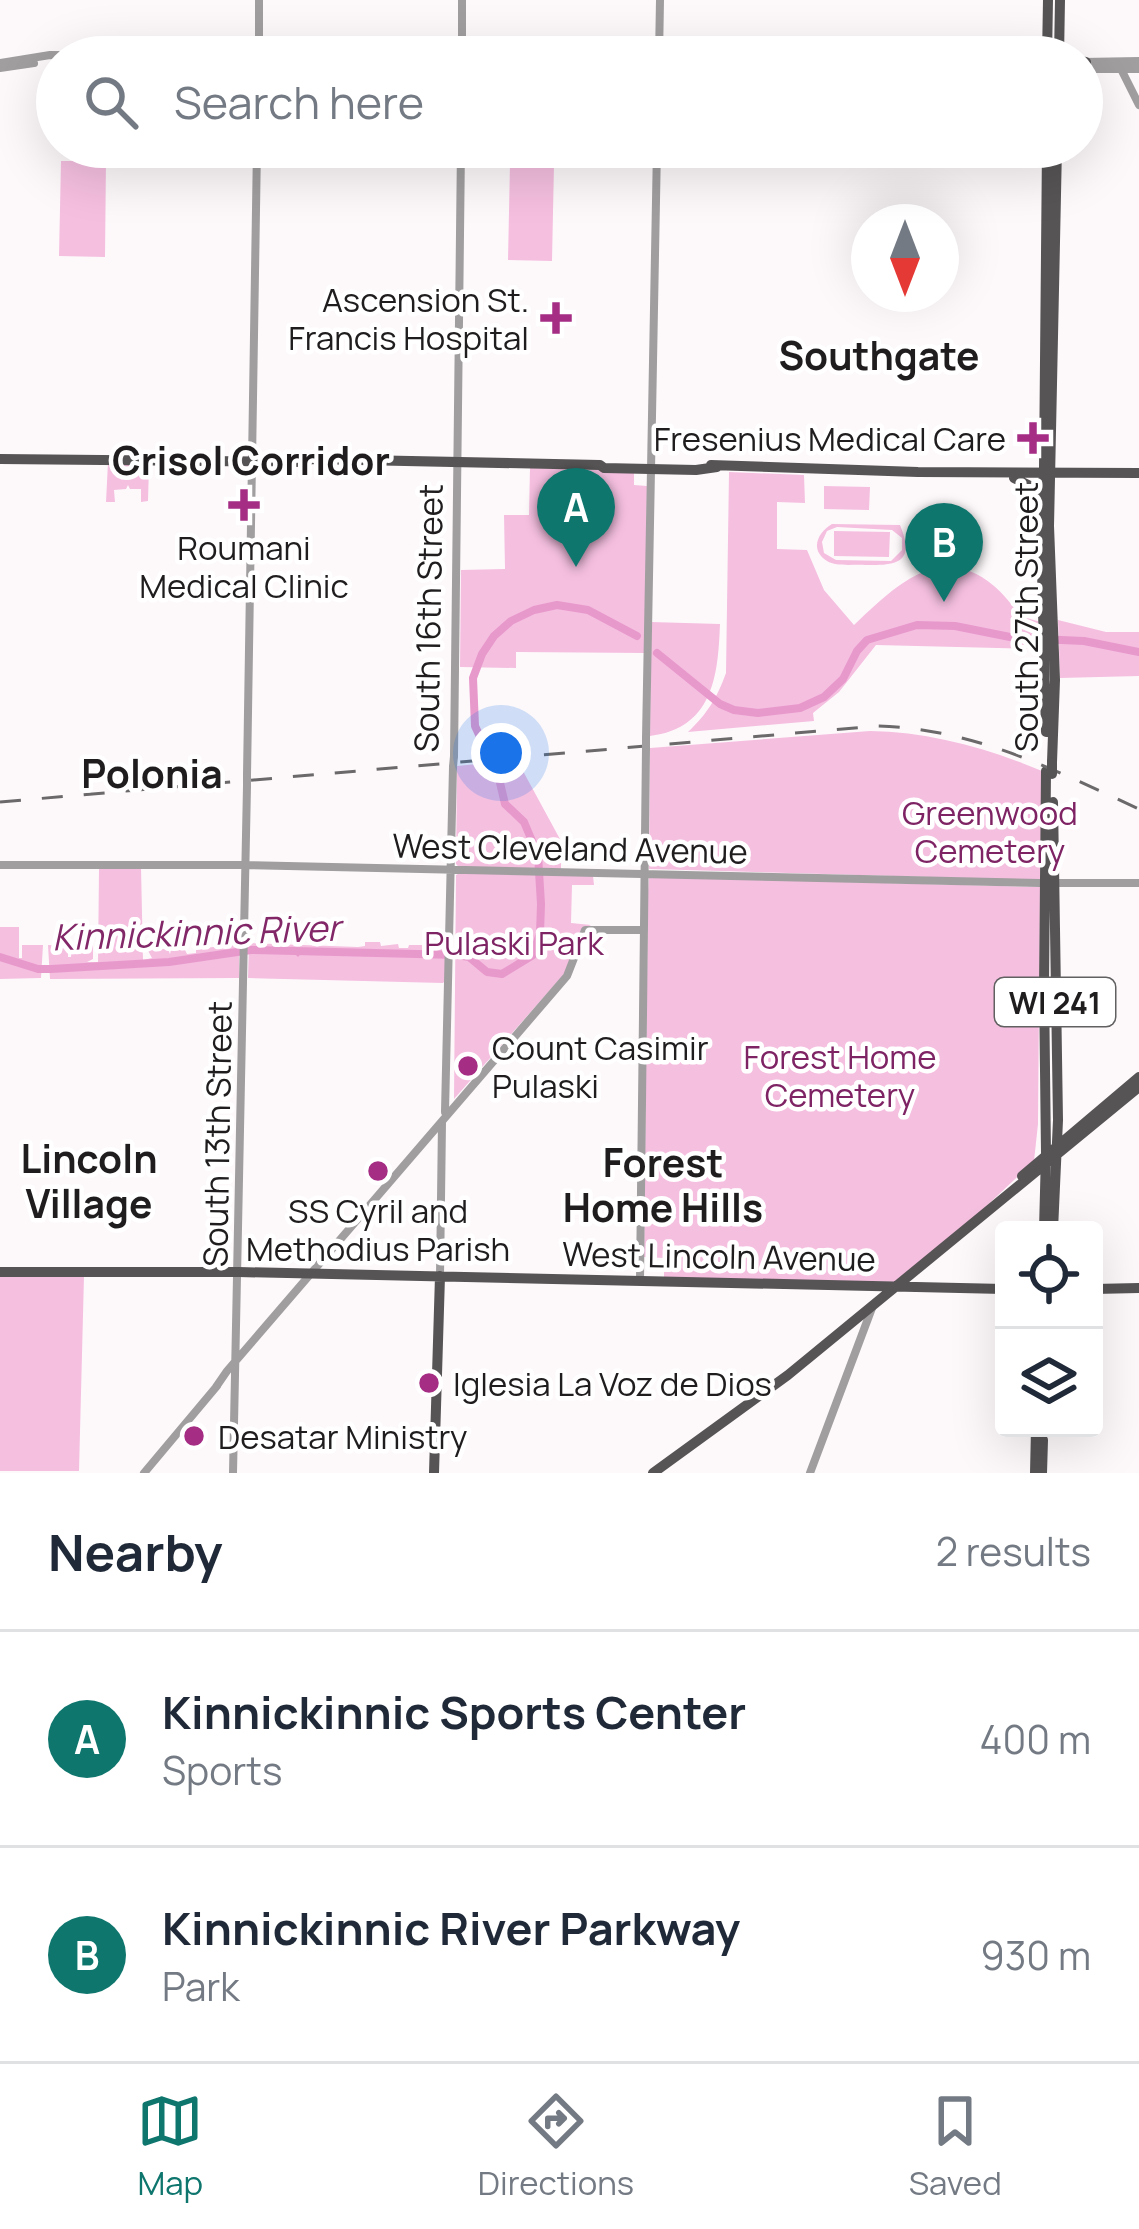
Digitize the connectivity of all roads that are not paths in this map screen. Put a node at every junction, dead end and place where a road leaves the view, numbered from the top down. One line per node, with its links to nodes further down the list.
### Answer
1 (259, 0): 6 (street)
2 (462, 0): 7 (street)
3 (660, 0): 8 (street)
4 (1048, 0): 9 (main road)
5 (1061, 4): 10 (main road)
6 (259, 36)
7 (462, 36)
8 (659, 36)
9 (1050, 36)
10 (1059, 36)
11 (36, 58): 14 (street)
12 (1103, 64): 13 (street)
13 (1121, 65): 15 (street); 16 (street); 18 (street)
14 (0, 66)
15 (1139, 66): 18 (street)
16 (1103, 68)
17 (1103, 71): 18 (street)
18 (1128, 85): 19 (street)
19 (1139, 105)
20 (257, 168): 27 (street, South 13th Street)
21 (461, 168): 29 (street, South 16th Street)
22 (657, 168): 30 (street)
23 (1053, 168): 24 (main road, South 27th Street / WI 241)
24 (1051, 204): 25 (main road, South 27th Street / WI 241); 25 (main road, South 27th Street / WI 241)
25 (1050, 272): 26 (main road, South 27th Street / WI 241); 26 (main road, South 27th Street / WI 241)
26 (1049, 416): 33 (main road, South 27th Street / WI 241)
27 (253, 458): 28 (main road); 29 (main road); 38 (street, South 13th Street)
28 (0, 459)
29 (457, 462): 30 (main road); 40 (street, South 16th Street)
30 (650, 466): 31 (main road); 41 (street)
31 (918, 472): 33 (main road); 34 (main road)
32 (1139, 474): 33 (main road)
33 (1048, 475): 34 (main road); 35 (main road, South 27th Street / WI 241); 36 (main road, South 27th Street / WI 241)
34 (1014, 478): 35 (main road)
35 (1042, 506): 36 (main road, South 27th Street / WI 241)
36 (1046, 567): 37 (main road, South 27th Street / WI 241); 37 (main road, South 27th Street / WI 241)
37 (1048, 623): 43 (main road, South 27th Street / WI 241)
38 (245, 865): 39 (street, West Cleveland Avenue); 40 (street, West Cleveland Avenue); 59 (street, South 13th Street)
39 (0, 866)
40 (451, 870): 41 (street, West Cleveland Avenue); 47 (street, South 16th Street)
41 (645, 874): 43 (street, West Cleveland Avenue); 44 (street)
42 (1139, 883): 43 (street, West Cleveland Avenue)
43 (1051, 884): 50 (main road, South 27th Street / WI 241)
44 (644, 930): 48 (street); 62 (street)
45 (1139, 1077): 51 (main road)
46 (1139, 1087): 52 (main road)
47 (447, 1092): 48 (street); 49 (street, South 16th Street)
48 (457, 1102): 49 (street)
49 (442, 1118): 60 (street); 61 (street, South 16th Street)
50 (1052, 1119): 51 (main road); 52 (main road); 52 (main road, South 27th Street / WI 241)
51 (1074, 1129): 52 (main road)
52 (1052, 1154): 53 (main road); 54 (main road); 54 (main road, South 27th Street); 55 (main road)
53 (1016, 1190): 54 (main road); 55 (main road)
54 (1051, 1191): 56 (main road, South 27th Street); 57 (main road, South 27th Street)
55 (991, 1208): 63 (main road)
56 (1046, 1221)
57 (1053, 1221)
58 (0, 1272): 59 (main road, West Lincoln Avenue)
59 (238, 1272): 60 (main road, West Lincoln Avenue); 68 (street, South 13th Street)
60 (312, 1274): 61 (main road, West Lincoln Avenue); 68 (street)
61 (440, 1276): 62 (main road, West Lincoln Avenue); 72 (main road, South 16th Street)
62 (640, 1281): 63 (main road, West Lincoln Avenue)
63 (896, 1287): 66 (main road, West Lincoln Avenue); 67 (main road)
64 (1103, 1288): 65 (main road)
65 (1139, 1288)
66 (995, 1289)
67 (860, 1324): 73 (main road); 74 (street)
68 (236, 1362): 70 (street); 71 (street, South 13th Street)
69 (1039, 1437): 75 (main road)
70 (144, 1473)
71 (233, 1473)
72 (434, 1473)
73 (653, 1473)
74 (810, 1473)
75 (1039, 1473)

